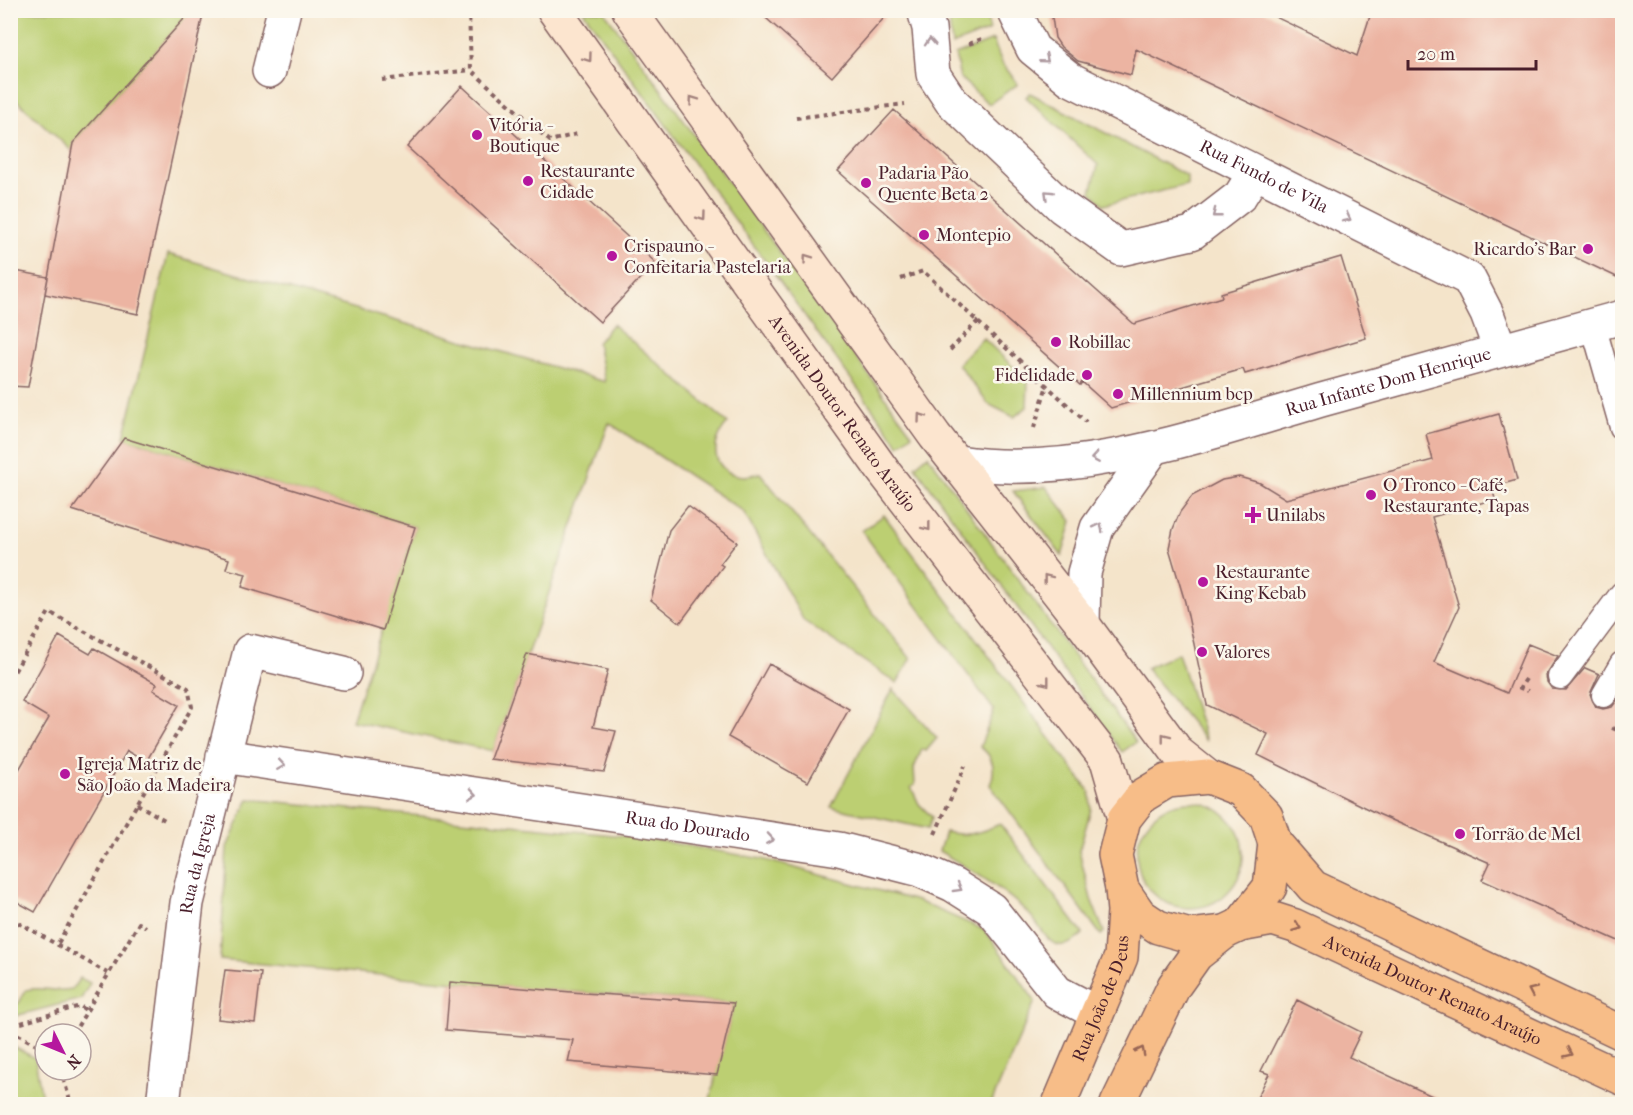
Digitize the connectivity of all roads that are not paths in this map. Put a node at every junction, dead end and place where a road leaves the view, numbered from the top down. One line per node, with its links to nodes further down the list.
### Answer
1 (284, 10): 6 (street)
2 (554, 10): 21 (main road, Avenida Doutor Renato Araújo, one-way to 21)
3 (629, 10): 12 (main road, Avenida Doutor Renato Araújo, one-way to 3)
4 (924, 10): 7 (street, one-way to 4)
5 (1014, 10): 7 (street, Rua Fundo de Vila, one-way to 7)
6 (269, 70)
7 (1255, 172): 9 (street, Rua Fundo de Vila, one-way to 9)
8 (1608, 321): 9 (street, Rua Infante Dom Henrique); 10 (lane)
9 (1500, 349): 11 (street, Rua Infante Dom Henrique)
10 (1623, 427)
11 (1153, 449): 12 (street, Rua Infante Dom Henrique, one-way to 12); 14 (street, one-way to 11)
12 (958, 462): 14 (main road, Avenida Doutor Renato Araújo, one-way to 12)
13 (1623, 594): 17 (lane)
14 (1083, 624): 20 (main road, Avenida Doutor Renato Araújo, one-way to 14)
15 (1623, 664): 18 (lane)
16 (344, 672): 19 (street, Rua da Igreja)
17 (1560, 677)
18 (1604, 695)
19 (223, 756): 25 (street, Rua do Dourado, one-way to 25); 28 (street, Rua da Igreja)
20 (1208, 777): 21 (main road, Avenida Doutor Renato Araújo); 22 (main road, Avenida Doutor Renato Araújo)
21 (1124, 819): 23 (main road, Avenida Doutor Renato Araújo)
22 (1275, 843): 24 (main road, Avenida Doutor Renato Araújo); 26 (main road, Avenida Doutor Renato Araújo, one-way to 22)
23 (1122, 889): 24 (main road, Avenida Doutor Renato Araújo); 25 (main road, Rua João de Deus)
24 (1233, 929): 27 (main road, Avenida Doutor Renato Araújo, one-way to 27); 30 (main road, one-way to 24)
25 (1097, 1013): 29 (main road, Rua João de Deus)
26 (1623, 1034)
27 (1623, 1078)
28 (163, 1104)
29 (1059, 1104)
30 (1117, 1104)

